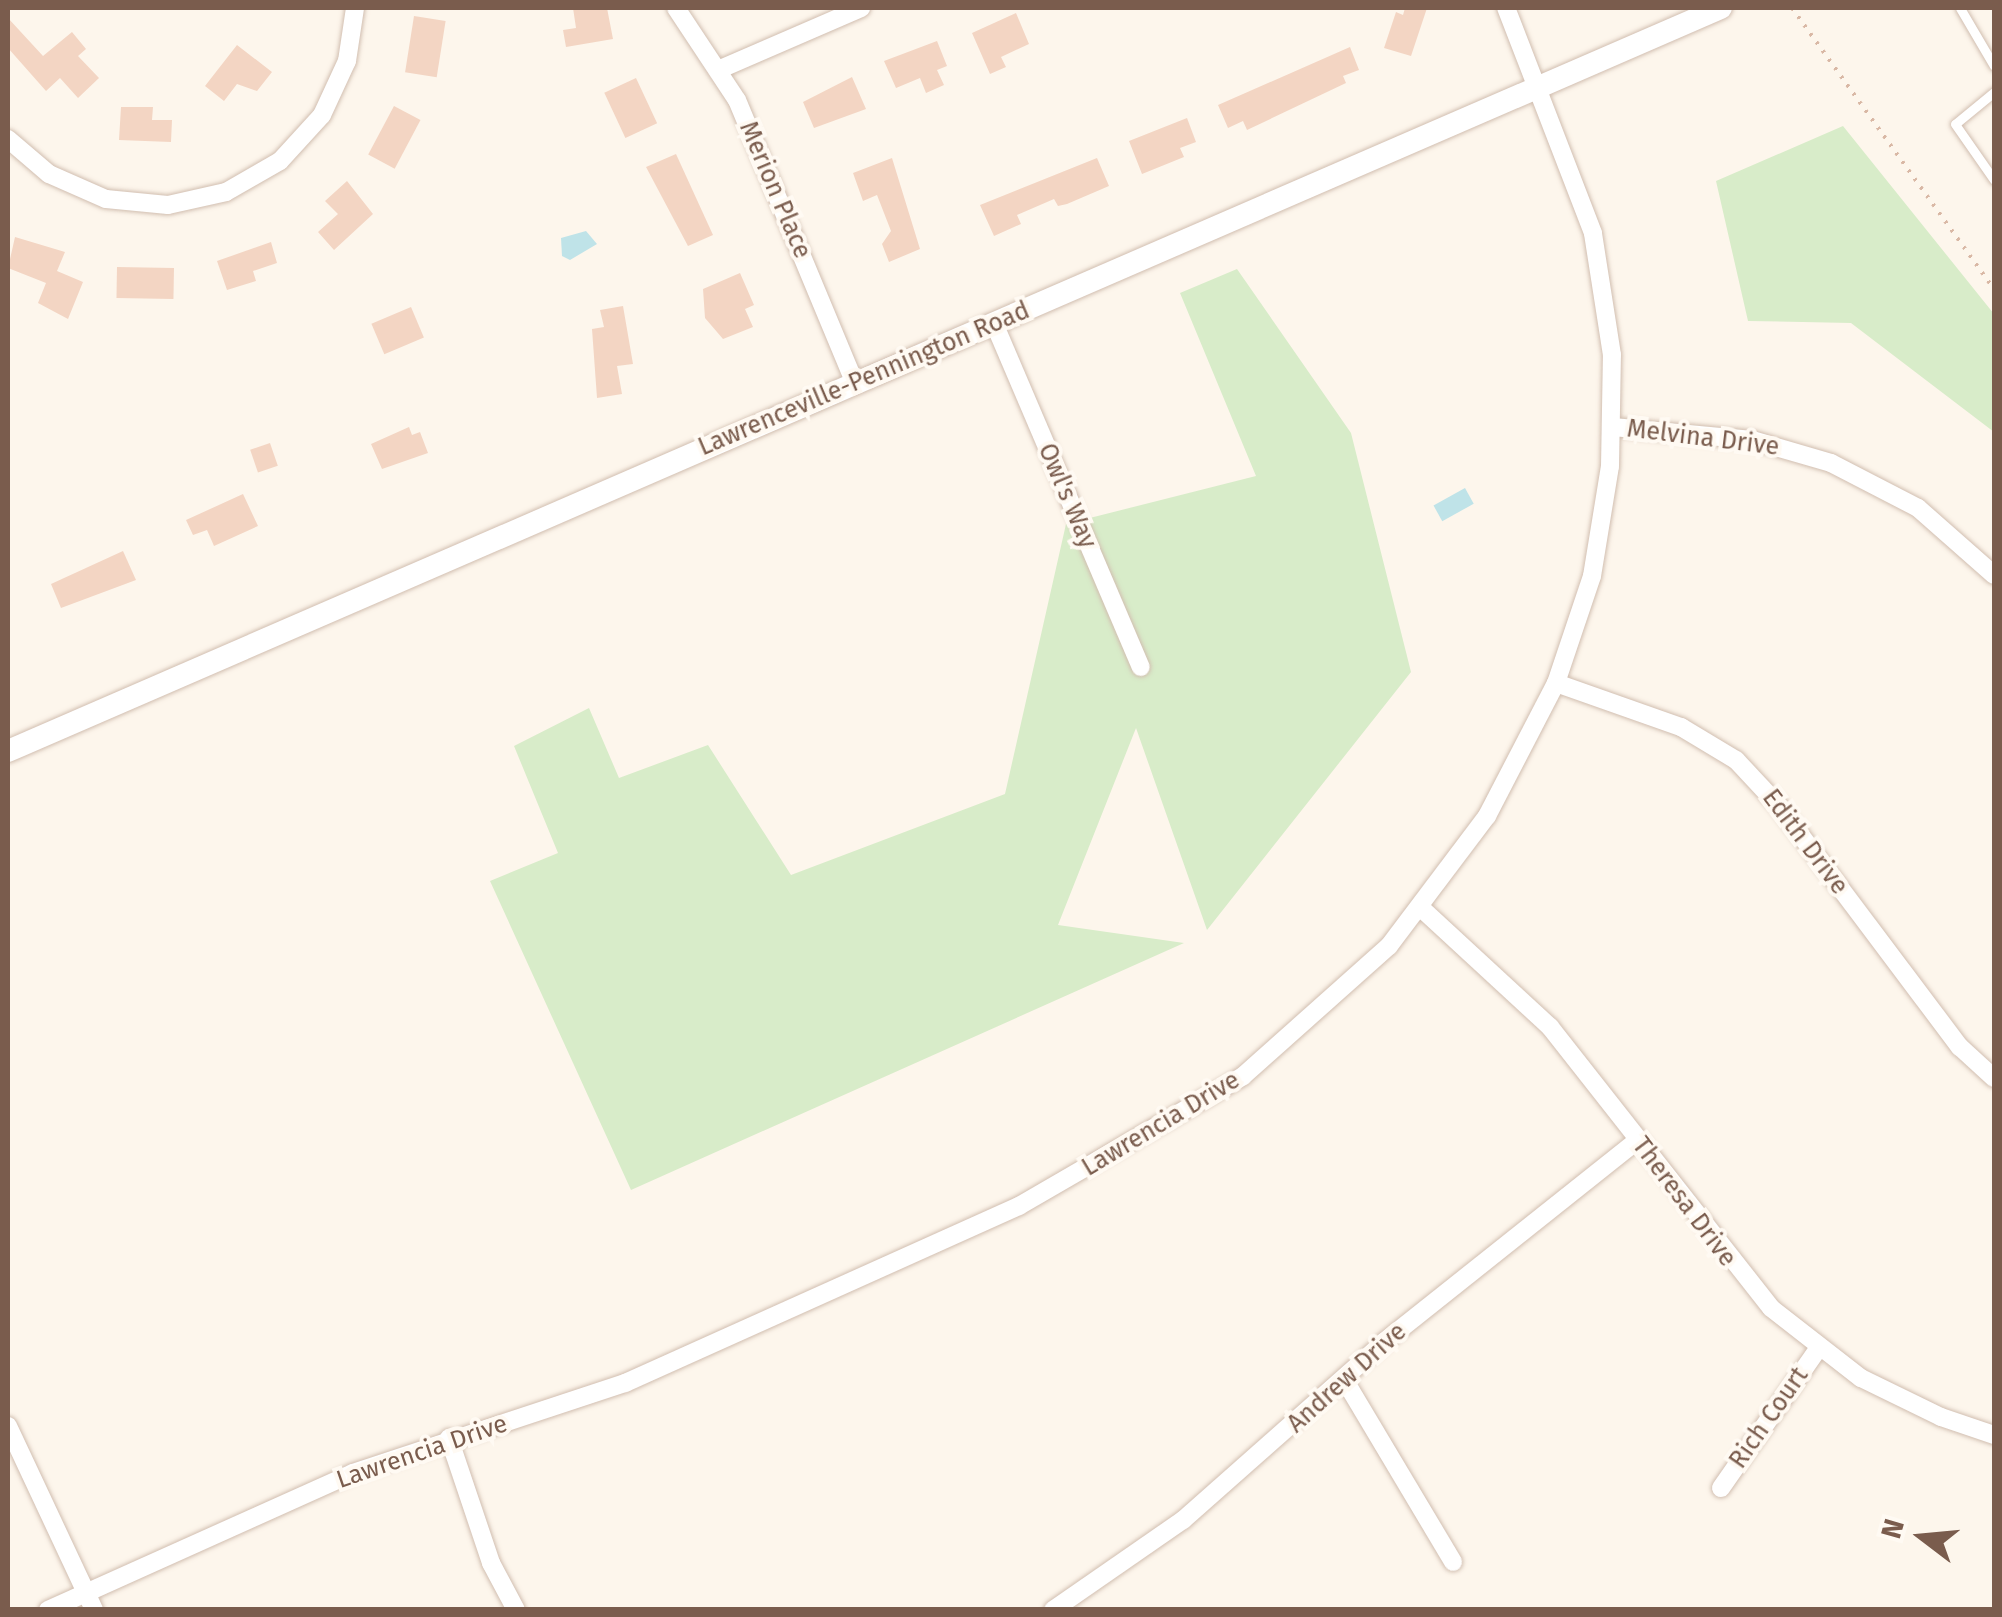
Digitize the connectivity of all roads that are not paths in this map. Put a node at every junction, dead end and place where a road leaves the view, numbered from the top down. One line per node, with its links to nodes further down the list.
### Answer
1 (355, 8): 11 (street)
2 (676, 8): 8 (street, Merion Place)
3 (860, 8): 8 (street)
4 (1506, 8): 9 (street)
5 (1721, 8): 9 (street, Lawrenceville-Pennington Road)
6 (1960, 8): 7 (lane)
7 (1994, 66)
8 (718, 70): 14 (street, Merion Place)
9 (1541, 89): 13 (street, Lawrenceville-Pennington Road); 15 (street, Lawrencia Drive)
10 (1994, 92): 12 (lane)
11 (8, 139)
12 (1994, 180)
13 (994, 323): 14 (street, Lawrenceville-Pennington Road); 17 (street, Owl's Way)
14 (855, 383): 19 (street, Lawrenceville-Pennington Road)
15 (1613, 427): 16 (street, Melvina Drive); 18 (street, Lawrencia Drive)
16 (1994, 575)
17 (1142, 667)
18 (1556, 683): 20 (street, Lawrencia Drive); 21 (street, Edith Drive)
19 (8, 751)
20 (1420, 908): 22 (street, Theresa Drive); 27 (street, Lawrencia Drive)
21 (1994, 1078)
22 (1637, 1140): 23 (street, Theresa Drive); 24 (street, Andrew Drive)
23 (1818, 1348): 26 (street, Theresa Drive); 28 (street, Rich Court)
24 (1344, 1379): 29 (street); 33 (street, Andrew Drive)
25 (8, 1426): 30 (street)
26 (1994, 1434)
27 (449, 1438): 30 (street, Lawrencia Drive); 32 (street)
28 (1721, 1488)
29 (1453, 1562)
30 (91, 1600): 31 (street, Lawrencia Drive)
31 (48, 1610)
32 (516, 1610)
33 (1052, 1610)

